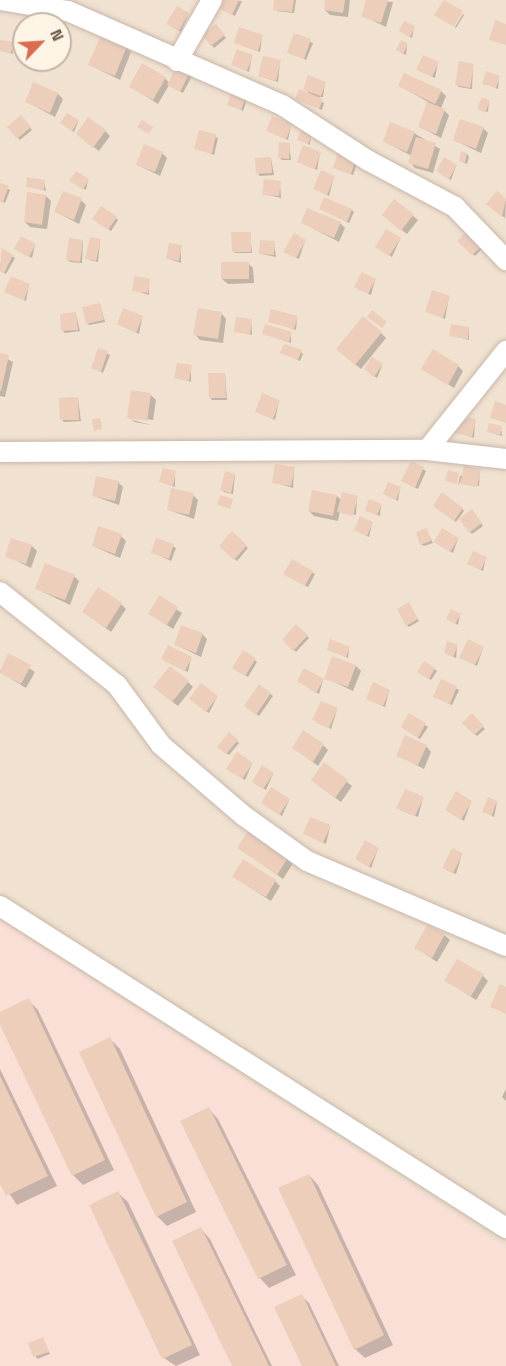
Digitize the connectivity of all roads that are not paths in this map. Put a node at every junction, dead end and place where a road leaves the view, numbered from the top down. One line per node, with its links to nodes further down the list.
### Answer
1 (0, 0): 3 (street)
2 (212, 0): 4 (street)
3 (68, 5): 4 (street)
4 (177, 61): 5 (street)
5 (506, 260)
6 (506, 351): 7 (street)
7 (427, 450): 8 (street); 9 (street)
8 (0, 452)
9 (506, 459)
10 (0, 592): 12 (street)
11 (0, 906): 13 (street)
12 (506, 946)
13 (504, 1223)

